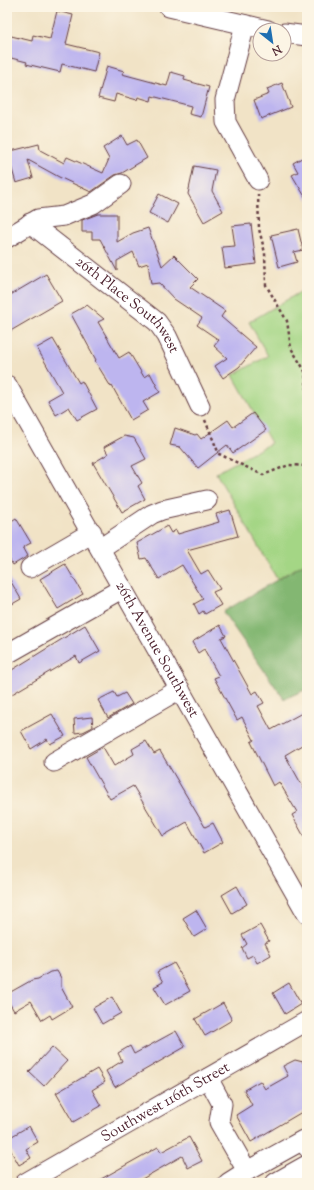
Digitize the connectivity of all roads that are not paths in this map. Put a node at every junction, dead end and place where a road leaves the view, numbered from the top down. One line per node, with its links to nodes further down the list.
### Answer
1 (169, 7): 2 (street)
2 (245, 25): 3 (street); 6 (street)
3 (252, 27)
4 (292, 34): 5 (street)
5 (307, 36)
6 (258, 180)
7 (121, 184): 8 (street)
8 (30, 223): 9 (street); 11 (street, 26th Place Southwest)
9 (7, 238)
10 (7, 385): 13 (street, 26th Avenue Southwest)
11 (200, 406)
12 (207, 500): 14 (street)
13 (92, 532): 14 (street, 26th Avenue Southwest); 15 (street)
14 (101, 548): 16 (street, 26th Avenue Southwest)
15 (30, 568)
16 (123, 588): 17 (street); 18 (street, 26th Avenue Southwest)
17 (7, 654)
18 (180, 689): 19 (street); 20 (street, 26th Avenue Southwest)
19 (54, 762)
20 (307, 914)
21 (307, 1021): 22 (street, Southwest 116th Street)
22 (208, 1078): 25 (street); 26 (street, Southwest 116th Street)
23 (307, 1147): 25 (street)
24 (307, 1164): 28 (street)
25 (247, 1172): 27 (street)
26 (25, 1183)
27 (228, 1183)
28 (275, 1183)

